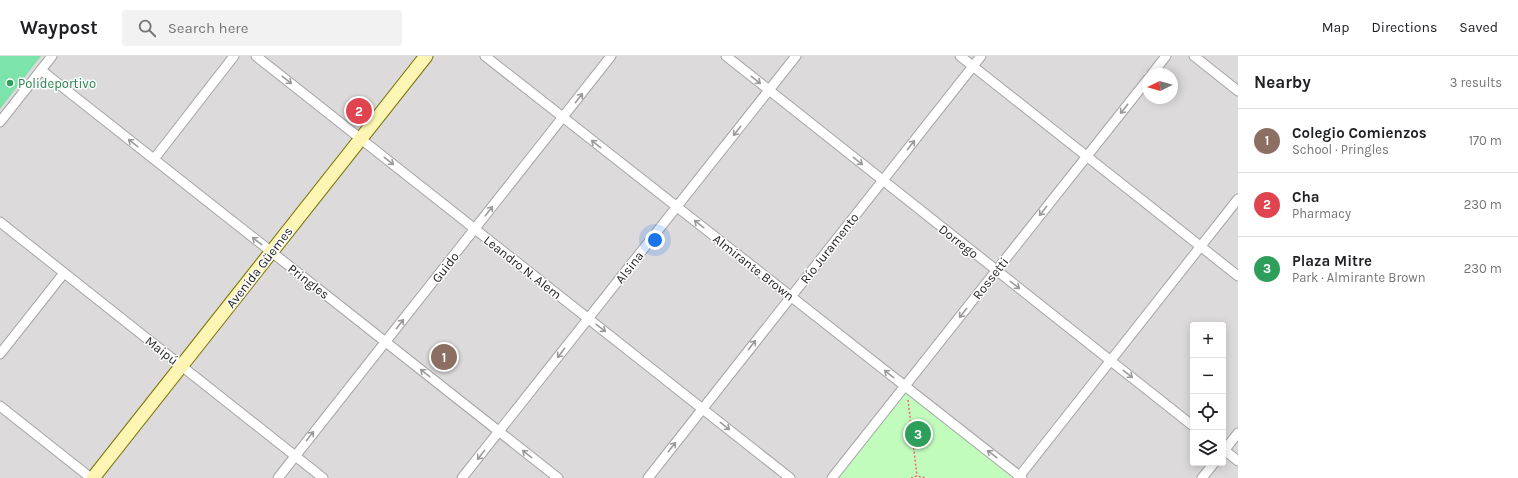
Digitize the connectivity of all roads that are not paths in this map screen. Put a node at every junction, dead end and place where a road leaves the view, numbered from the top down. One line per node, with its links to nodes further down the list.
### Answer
1 (52, 56): 15 (street)
2 (234, 56): 23 (street)
3 (256, 56): 21 (street, Leandro N. Alem, one-way to 21)
4 (426, 56): 21 (main road, Avenida Güemes)
5 (485, 56): 19 (street, Almirante Brown)
6 (611, 56): 19 (street, Guido, one-way to 6)
7 (726, 56): 17 (street, Dorrego, one-way to 17)
8 (796, 56): 17 (street, Alsina)
9 (960, 56): 13 (street)
10 (981, 56): 13 (street, Río Juramento)
11 (1166, 56): 14 (street)
12 (1194, 56): 18 (street)
13 (973, 66): 22 (street); 24 (street, Río Juramento, one-way to 13)
14 (1157, 68)
15 (41, 70): 20 (street); 23 (street, Pringles, one-way to 15)
16 (1142, 87): 22 (street, Rossetti, one-way to 22)
17 (769, 90): 24 (street, Dorrego, one-way to 24); 26 (street, Alsina, one-way to 26)
18 (1238, 91)
19 (562, 118): 26 (street, Almirante Brown, one-way to 19); 28 (street, Guido, one-way to 19)
20 (0, 122)
21 (361, 139): 28 (street, Leandro N. Alem, one-way to 28); 30 (main road, Avenida Güemes)
22 (1087, 156): 29 (street); 31 (street, Rossetti, one-way to 31)
23 (154, 159): 30 (street, Pringles, one-way to 23)
24 (883, 180): 31 (street, Dorrego); 34 (street, Río Juramento)
25 (1238, 199): 29 (street)
26 (677, 207): 34 (street, Almirante Brown, one-way to 26); 35 (street, Alsina)
27 (0, 222): 32 (street, Maipú)
28 (475, 229): 35 (street, Leandro N. Alem); 36 (street, Guido, one-way to 28)
29 (1201, 246): 33 (street); 38 (street)
30 (271, 252): 36 (street, Pringles); 39 (main road, Avenida Güemes)
31 (997, 270): 38 (street, Dorrego, one-way to 38); 40 (street, Rossetti, one-way to 40)
32 (64, 273): 37 (street); 39 (street, Maipú)
33 (1238, 276)
34 (791, 296): 40 (street, Almirante Brown, one-way to 34); 42 (street, Río Juramento, one-way to 34)
35 (588, 319): 42 (street, Leandro N. Alem, one-way to 42); 44 (street, Alsina, one-way to 44)
36 (385, 342): 44 (street, Pringles, one-way to 36); 48 (street, Guido, one-way to 36)
37 (0, 354)
38 (1110, 360): 43 (street, Dorrego, one-way to 43); 51 (street)
39 (181, 366): 48 (street, Maipú); 52 (main road, Avenida Güemes)
40 (906, 390): 51 (street, Almirante Brown, one-way to 40); 59 (street, Rossetti)
41 (0, 406): 52 (street)
42 (702, 409): 57 (street, Río Juramento, one-way to 42); 58 (street, Leandro N. Alem, one-way to 58)
43 (1190, 424)
44 (499, 432): 55 (street, Alsina, one-way to 55); 56 (street, Pringles, one-way to 44)
45 (1238, 433): 46 (street)
46 (1226, 447)
47 (1226, 452): 49 (street)
48 (295, 456): 53 (street, Guido); 54 (street, Maipú)
49 (1238, 461)
50 (1212, 466): 60 (street)
51 (1020, 477)
52 (92, 478)
53 (278, 478)
54 (323, 478)
55 (462, 478)
56 (558, 478)
57 (648, 478)
58 (790, 478)
59 (832, 478)
60 (1202, 478)

